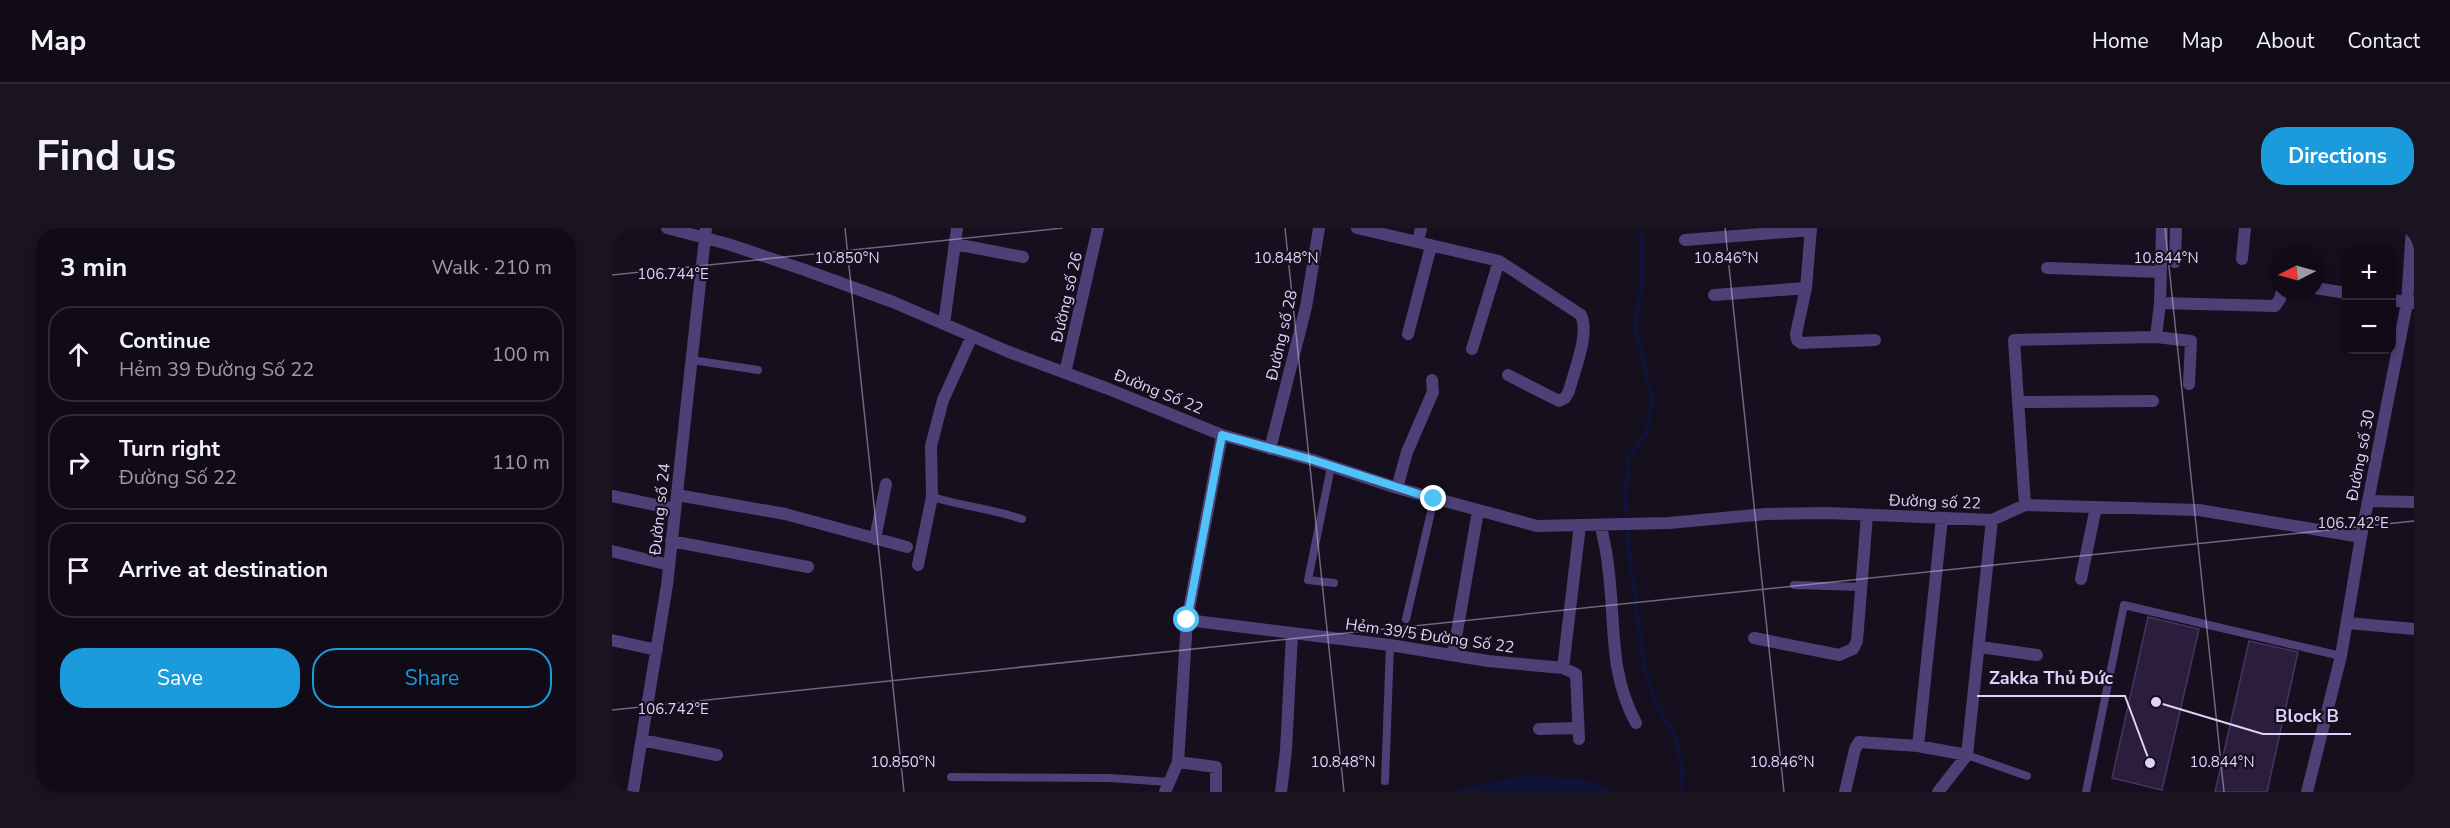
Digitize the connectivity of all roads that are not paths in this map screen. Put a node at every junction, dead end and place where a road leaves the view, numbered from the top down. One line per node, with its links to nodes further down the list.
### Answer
1 (667, 228): 12 (street)
2 (957, 228): 14 (street)
3 (1098, 228): 38 (street, Đường số 26)
4 (1319, 228): 45 (street, Đường số 28)
5 (1357, 228): 15 (street)
6 (1421, 228): 15 (street)
7 (2162, 228): 21 (street)
8 (2176, 228): 19 (street)
9 (2245, 228): 17 (street)
10 (2412, 228): 29 (street, Đường số 30)
11 (1811, 229): 13 (street); 22 (street)
12 (706, 233): 30 (street, Đường Số 22); 36 (street, Đường số 24)
13 (1685, 240)
14 (955, 244): 16 (street); 30 (street)
15 (1424, 244): 18 (street); 31 (street)
16 (1023, 257)
17 (2242, 259)
18 (1499, 261): 35 (street); 39 (street)
19 (2175, 262)
20 (2048, 268): 21 (street)
21 (2161, 272): 28 (street)
22 (1806, 288): 25 (street); 34 (street)
23 (2324, 289): 24 (street)
24 (2342, 292)
25 (1714, 295)
26 (2279, 300): 28 (street)
27 (2396, 301): 29 (street)
28 (2160, 303): 33 (street)
29 (2411, 303): 53 (street, Đường số 30)
30 (944, 324): 32 (street, Đường Số 22)
31 (1408, 334)
32 (972, 336): 38 (street, Đường Số 22); 51 (street)
33 (2156, 338): 41 (street); 43 (street)
34 (1875, 340)
35 (1472, 349)
36 (692, 360): 37 (lane); 49 (street, Đường số 24)
37 (758, 370)
38 (1065, 373): 44 (street, Đường Số 22)
39 (1508, 375)
40 (1432, 380): 48 (street)
41 (2189, 384)
42 (2153, 401): 43 (street)
43 (2018, 402): 55 (street)
44 (1222, 435): 45 (street, Đường Số 22); 77 (street)
45 (1270, 449): 46 (street, Đường Số 22)
46 (1331, 467): 48 (street, Đường Số 22); 74 (lane)
47 (886, 484): 66 (street)
48 (1397, 488): 52 (street, Đường Số 22)
49 (677, 495): 57 (street, Đường số 24); 66 (street)
50 (612, 496): 57 (street)
51 (932, 497): 60 (lane); 71 (street)
52 (1434, 499): 58 (street, Đường Số 22); 78 (lane)
53 (2368, 501): 54 (street); 65 (street, Đường số 30)
54 (2414, 502)
55 (2025, 505): 56 (street, Đường số 22); 62 (street, Đường số 22)
56 (2096, 507): 65 (street, Đường số 22); 73 (street)
57 (675, 509): 67 (street, Đường số 24)
58 (1478, 511): 63 (street, Đường Số 22); 87 (street)
59 (1867, 515): 61 (street, Đường số 22); 64 (street, Đường số 22); 76 (street)
60 (1022, 519)
61 (1942, 519): 62 (street, Đường số 22); 94 (street)
62 (1992, 520): 85 (street)
63 (1580, 525): 64 (street, Đường Số 22); 90 (street)
64 (1606, 525): 91 (street)
65 (2361, 537): 79 (street, Đường số 30)
66 (875, 539): 68 (street)
67 (672, 540): 70 (street, Đường số 24); 72 (street)
68 (907, 547)
69 (612, 551): 70 (street)
70 (669, 565): 86 (street, Đường số 24)
71 (918, 566)
72 (808, 567)
73 (2081, 579)
74 (1334, 583)
75 (1794, 585): 76 (lane)
76 (1861, 587): 82 (street)
77 (1187, 620): 81 (street, Hẻm 39/5 Đường Số 22); 97 (street)
78 (1406, 620)
79 (2348, 623): 80 (street); 89 (street, Đường số 30)
80 (2414, 629)
81 (1292, 634): 84 (street, Hẻm 39/5 Đường Số 22); 104 (street)
82 (1754, 638)
83 (612, 640): 86 (street)
84 (1390, 645): 87 (street, Hẻm 39/5 Đường Số 22); 100 (lane)
85 (1980, 647): 88 (street); 96 (street)
86 (657, 650): 93 (street, Đường số 24)
87 (1453, 655): 90 (street, Hẻm 39/5 Đường Số 22)
88 (2037, 655)
89 (2341, 656): 107 (lane); 108 (street, Đường số 30)
90 (1563, 668): 92 (street)
91 (1636, 723)
92 (1539, 729)
93 (642, 740): 95 (street); 102 (street, Đường số 24)
94 (1918, 746): 96 (street); 105 (street)
95 (717, 755)
96 (1967, 755): 98 (lane); 106 (street)
97 (1178, 762): 101 (street); 103 (street)
98 (2027, 776)
99 (951, 777): 101 (lane)
100 (1385, 781)
101 (1167, 787)
102 (633, 792)
103 (1216, 792)
104 (1281, 792)
105 (1845, 792)
106 (1938, 792)
107 (2086, 792)
108 (2307, 792)

